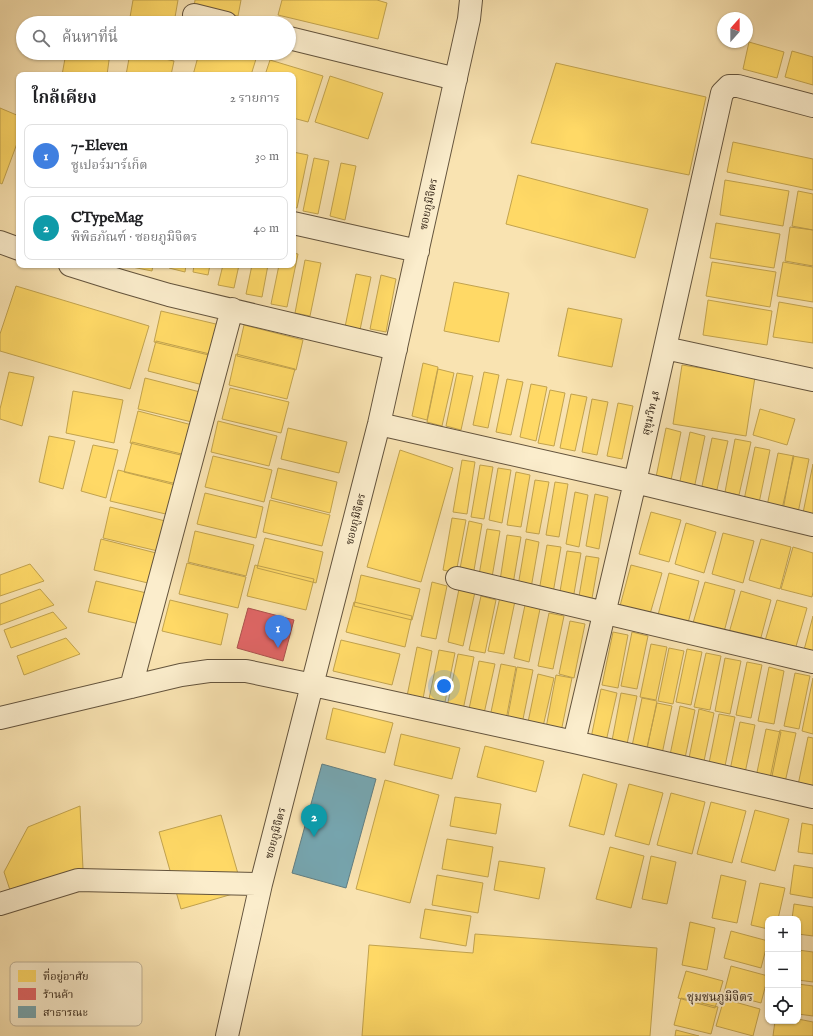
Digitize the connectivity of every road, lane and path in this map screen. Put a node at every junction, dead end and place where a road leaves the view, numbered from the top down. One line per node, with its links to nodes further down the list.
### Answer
1 (471, 0): 5 (street, ซอยภูมิจิตร)
2 (194, 15): 3 (street)
3 (198, 16)
4 (296, 40): 5 (street)
5 (456, 79): 10 (street, ซอยภูมิจิตร)
6 (813, 106): 13 (street, สุขุมวิท 48)
7 (296, 224): 10 (street)
8 (0, 242): 9 (street)
9 (16, 247)
10 (418, 251): 14 (street, ซอยภูมิจิตร)
11 (80, 268): 12 (street)
12 (232, 309): 14 (street); 23 (street)
13 (665, 348): 15 (street); 17 (street, สุขุมวิท 48)
14 (396, 349): 16 (street, ซอยภูมิจิตร)
15 (813, 380)
16 (379, 424): 17 (street); 22 (street, ซอยภูมิจิตร)
17 (635, 482): 18 (street); 20 (street, สุขุมวิท 48)
18 (813, 525)
19 (457, 578): 20 (street)
20 (604, 613): 21 (street); 25 (street, สุขุมวิท 48)
21 (813, 662)
22 (313, 684): 23 (street); 25 (street); 27 (street, ซอยภูมิจิตร)
23 (131, 687): 24 (street)
24 (0, 718)
25 (574, 742): 26 (street)
26 (813, 797)
27 (261, 884): 28 (street); 29 (street, ซอยภูมิจิตร)
28 (0, 904)
29 (227, 1036)

